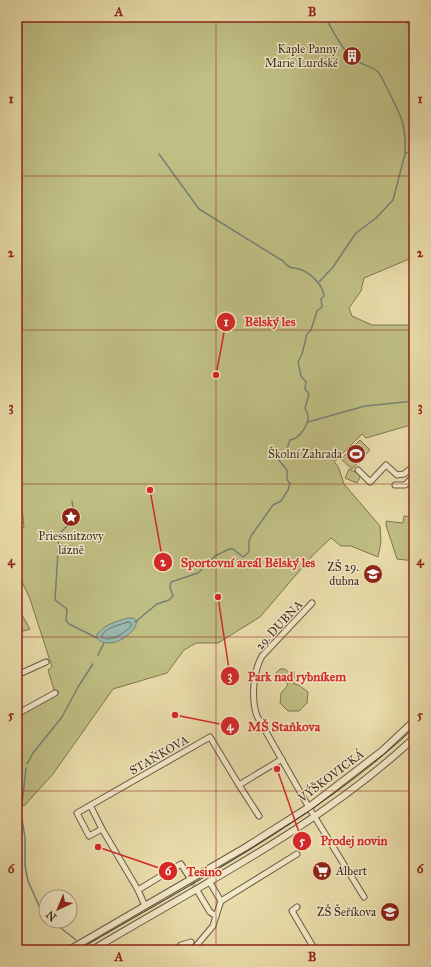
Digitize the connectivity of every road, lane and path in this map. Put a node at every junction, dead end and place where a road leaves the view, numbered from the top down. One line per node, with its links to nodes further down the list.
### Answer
1 (414, 466): 2 (street)
2 (358, 470)
3 (414, 476): 4 (street)
4 (395, 485)
5 (312, 603): 12 (street, 29. DUBNA)
6 (46, 662): 7 (street)
7 (17, 675)
8 (55, 693): 9 (street)
9 (17, 714)
10 (414, 721): 15 (street, VÝŠKOVICKÁ)
11 (414, 738): 17 (street, VÝŠKOVICKÁ)
12 (282, 759): 13 (street); 15 (street, 29. DUBNA)
13 (239, 785): 14 (street, STAŇKOVA); 16 (street, STAŇKOVA)
14 (91, 806): 18 (street); 18 (street, STAŇKOVA)
15 (310, 809): 17 (street, 29. DUBNA); 26 (street, VÝŠKOVICKÁ)
16 (259, 816)
17 (315, 817): 21 (street, VÝŠKOVICKÁ); 24 (street, 29. DUBNA)
18 (102, 829): 22 (street)
19 (296, 854): 25 (street)
20 (188, 876): 22 (street)
21 (209, 881): 25 (street); 32 (street, VÝŠKOVICKÁ)
22 (138, 890): 26 (street)
23 (198, 892): 28 (street)
24 (364, 897)
25 (221, 901): 28 (street)
26 (145, 906): 31 (street, VÝŠKOVICKÁ)
27 (297, 907): 34 (street)
28 (216, 916): 30 (street)
29 (191, 942): 33 (street)
30 (196, 948)
31 (69, 950)
32 (92, 950)
33 (176, 950)
34 (315, 950)

